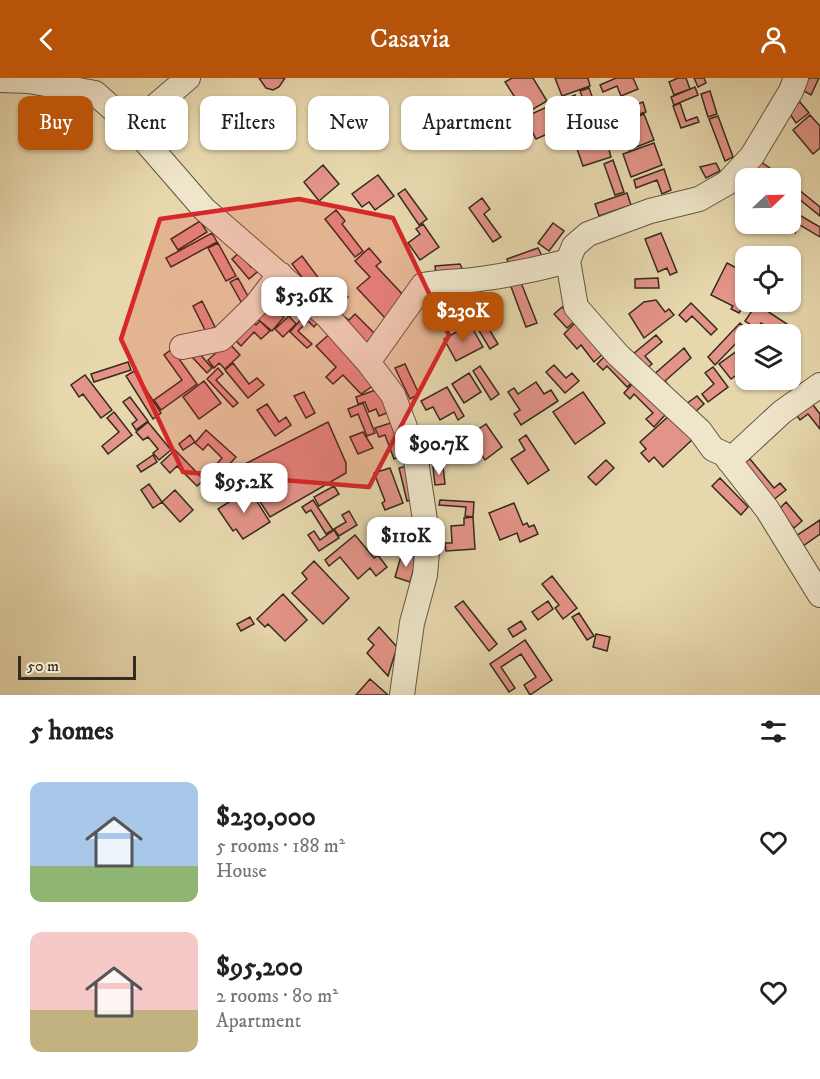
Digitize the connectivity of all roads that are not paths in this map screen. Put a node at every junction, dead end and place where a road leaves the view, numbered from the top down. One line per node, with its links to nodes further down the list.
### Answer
1 (188, 78): 4 (street)
2 (796, 78): 7 (street)
3 (0, 80): 5 (street)
4 (167, 96)
5 (105, 102)
6 (153, 150): 8 (street)
7 (568, 261): 10 (street); 12 (street)
8 (280, 273): 9 (street); 10 (street)
9 (182, 347)
10 (368, 362): 14 (street)
11 (820, 385): 12 (street)
12 (729, 460): 13 (street)
13 (820, 596)
14 (402, 695)

